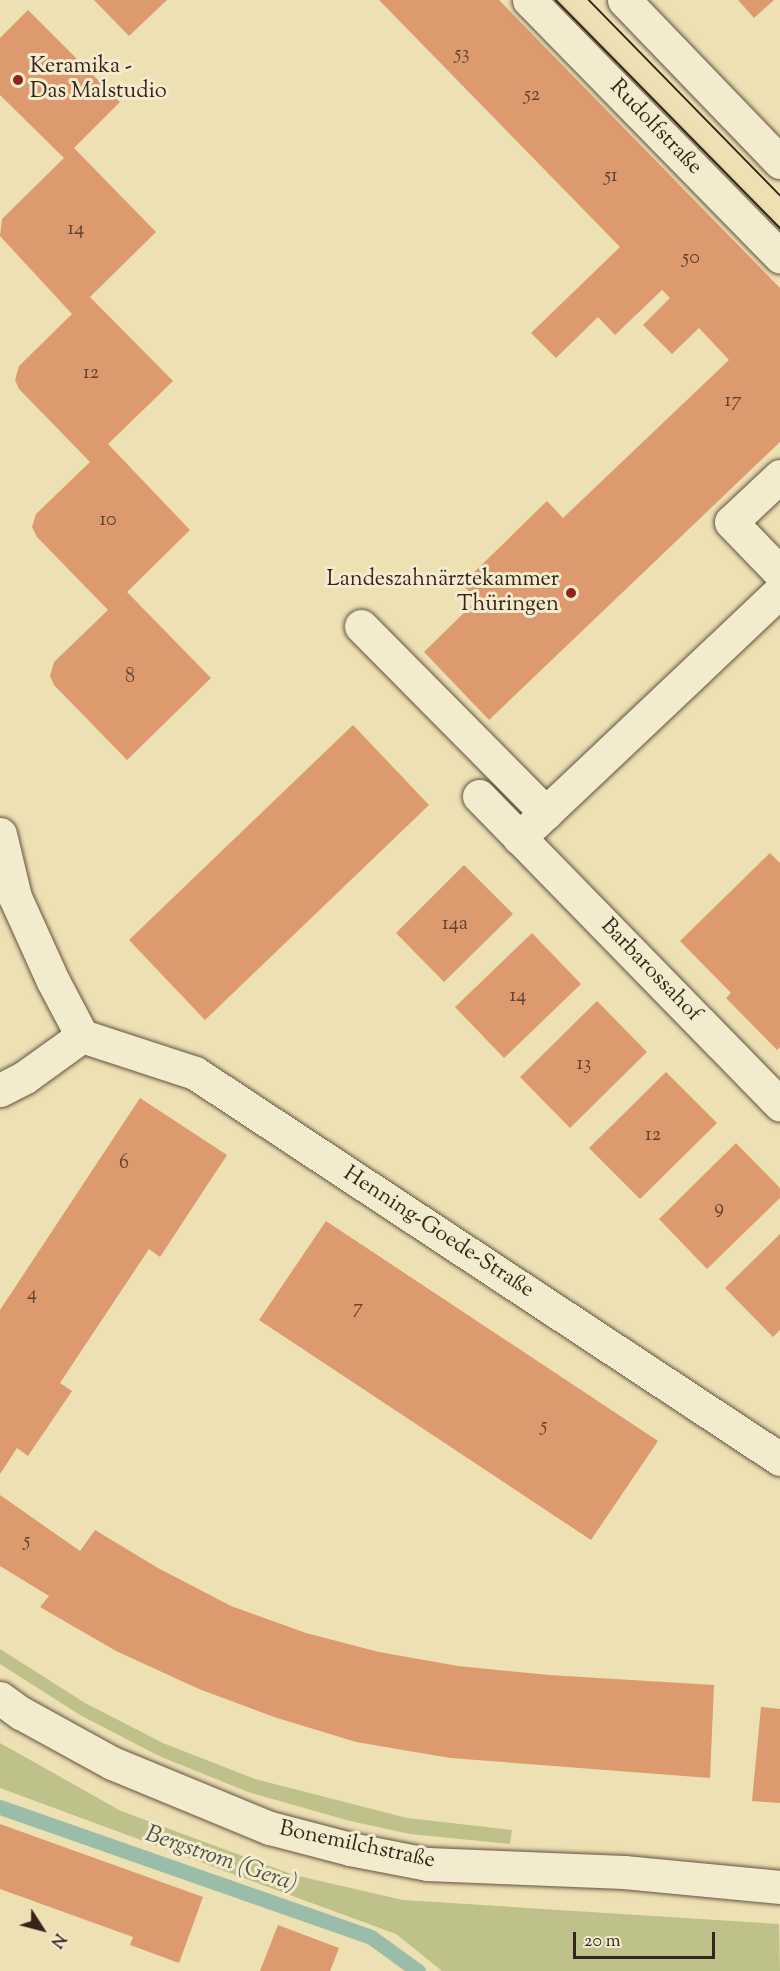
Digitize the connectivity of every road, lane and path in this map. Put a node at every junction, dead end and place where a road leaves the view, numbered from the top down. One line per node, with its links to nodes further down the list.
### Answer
1 (529, 0): 4 (street, Rudolfstraße)
2 (624, 0): 3 (street)
3 (780, 162)
4 (780, 256)
5 (780, 476): 6 (street)
6 (780, 573)
7 (780, 591): 10 (street)
8 (362, 626): 10 (street)
9 (479, 796): 12 (street, Barbarossahof)
10 (546, 813): 12 (street)
11 (0, 834): 13 (street)
12 (519, 838): 15 (street, Barbarossahof)
13 (82, 1036): 14 (street); 16 (street, Henning-Goede-Straße)
14 (0, 1090)
15 (780, 1104)
16 (780, 1459)
17 (0, 1698): 18 (street, Bonemilchstraße)
18 (780, 1887)

